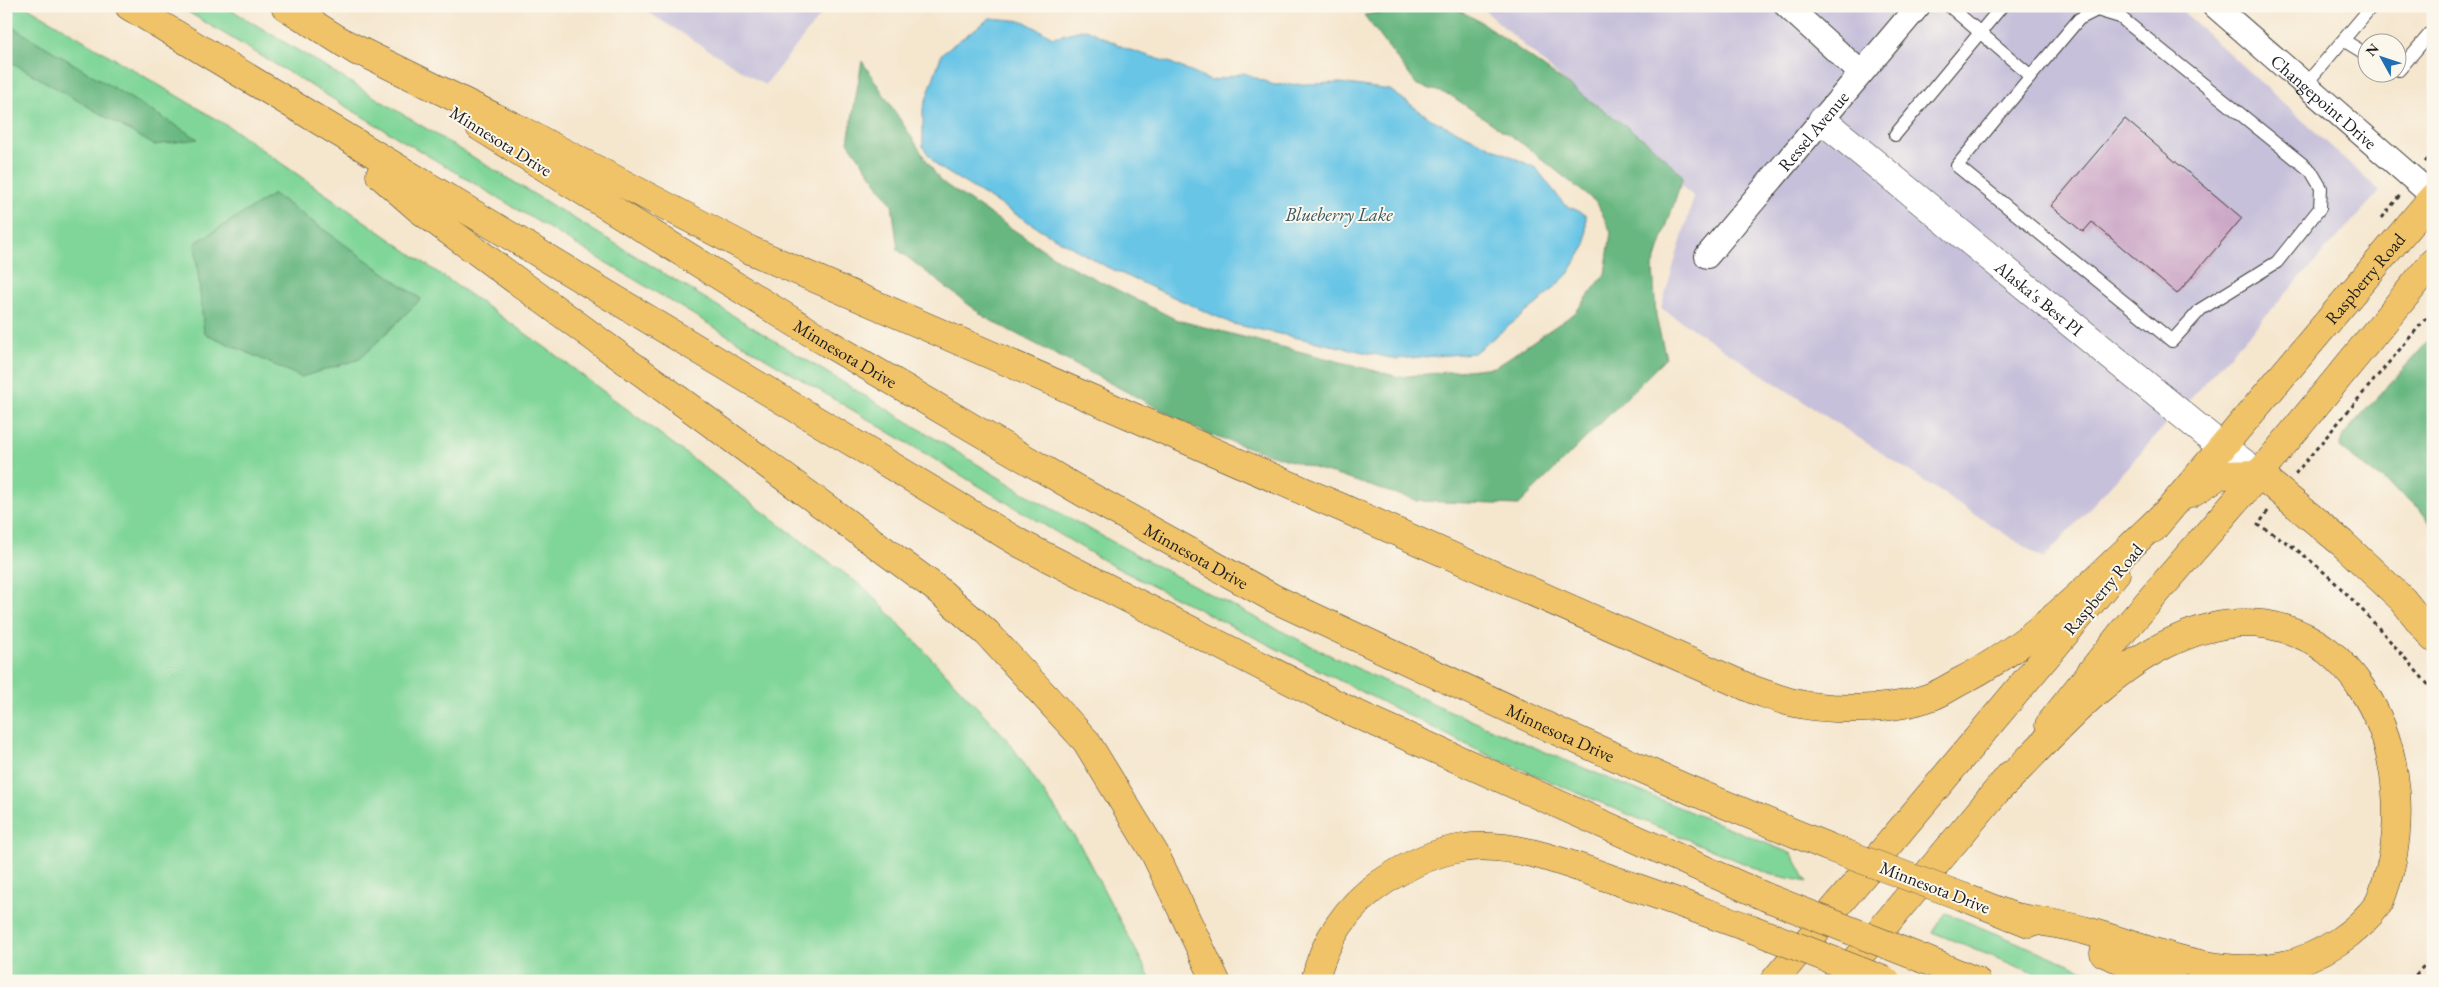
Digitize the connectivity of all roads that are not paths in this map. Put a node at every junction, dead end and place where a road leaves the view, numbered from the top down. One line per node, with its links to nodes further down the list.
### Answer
1 (129, 6): 19 (main road)
2 (286, 6): 12 (main road, Minnesota Drive)
3 (1787, 6): 15 (street)
4 (1918, 6): 15 (street, Ressel Avenue)
5 (1949, 6): 10 (lane)
6 (2002, 6): 10 (lane)
7 (2215, 6): 17 (street, Changepoint Drive)
8 (2372, 6): 11 (lane)
9 (2433, 30): 14 (lane)
10 (1981, 32): 16 (lane); 20 (lane)
11 (2343, 40): 13 (lane); 17 (lane)
12 (344, 43): 26 (main road); 29 (main road, Minnesota Drive, bridge)
13 (2356, 48)
14 (2406, 62)
15 (1861, 73): 18 (street, Ressel Avenue)
16 (2031, 76): 16 (lane)
17 (2305, 85): 21 (street, Changepoint Drive)
18 (1822, 120): 22 (street, Ressel Avenue); 24 (street, Alaska's Best PI)
19 (327, 128): 30 (main road); 35 (main road, bridge)
20 (1895, 135)
21 (2433, 197): 24 (main road, Raspberry Road)
22 (1707, 256)
23 (2433, 262): 25 (main road)
24 (2222, 447): 25 (street, Alaska's Best PI); 26 (main road, Raspberry Road)
25 (2259, 474): 26 (main road); 27 (main road); 28 (main road)
26 (2169, 510): 32 (main road, Raspberry Road)
27 (2433, 638)
28 (1996, 792): 29 (main road); 33 (main road)
29 (2011, 916): 36 (main road, Minnesota Drive)
30 (1216, 981)
31 (1315, 981): 34 (main road, bridge)
32 (1774, 981)
33 (1838, 981)
34 (1886, 981)
35 (1976, 981)
36 (2172, 981)

